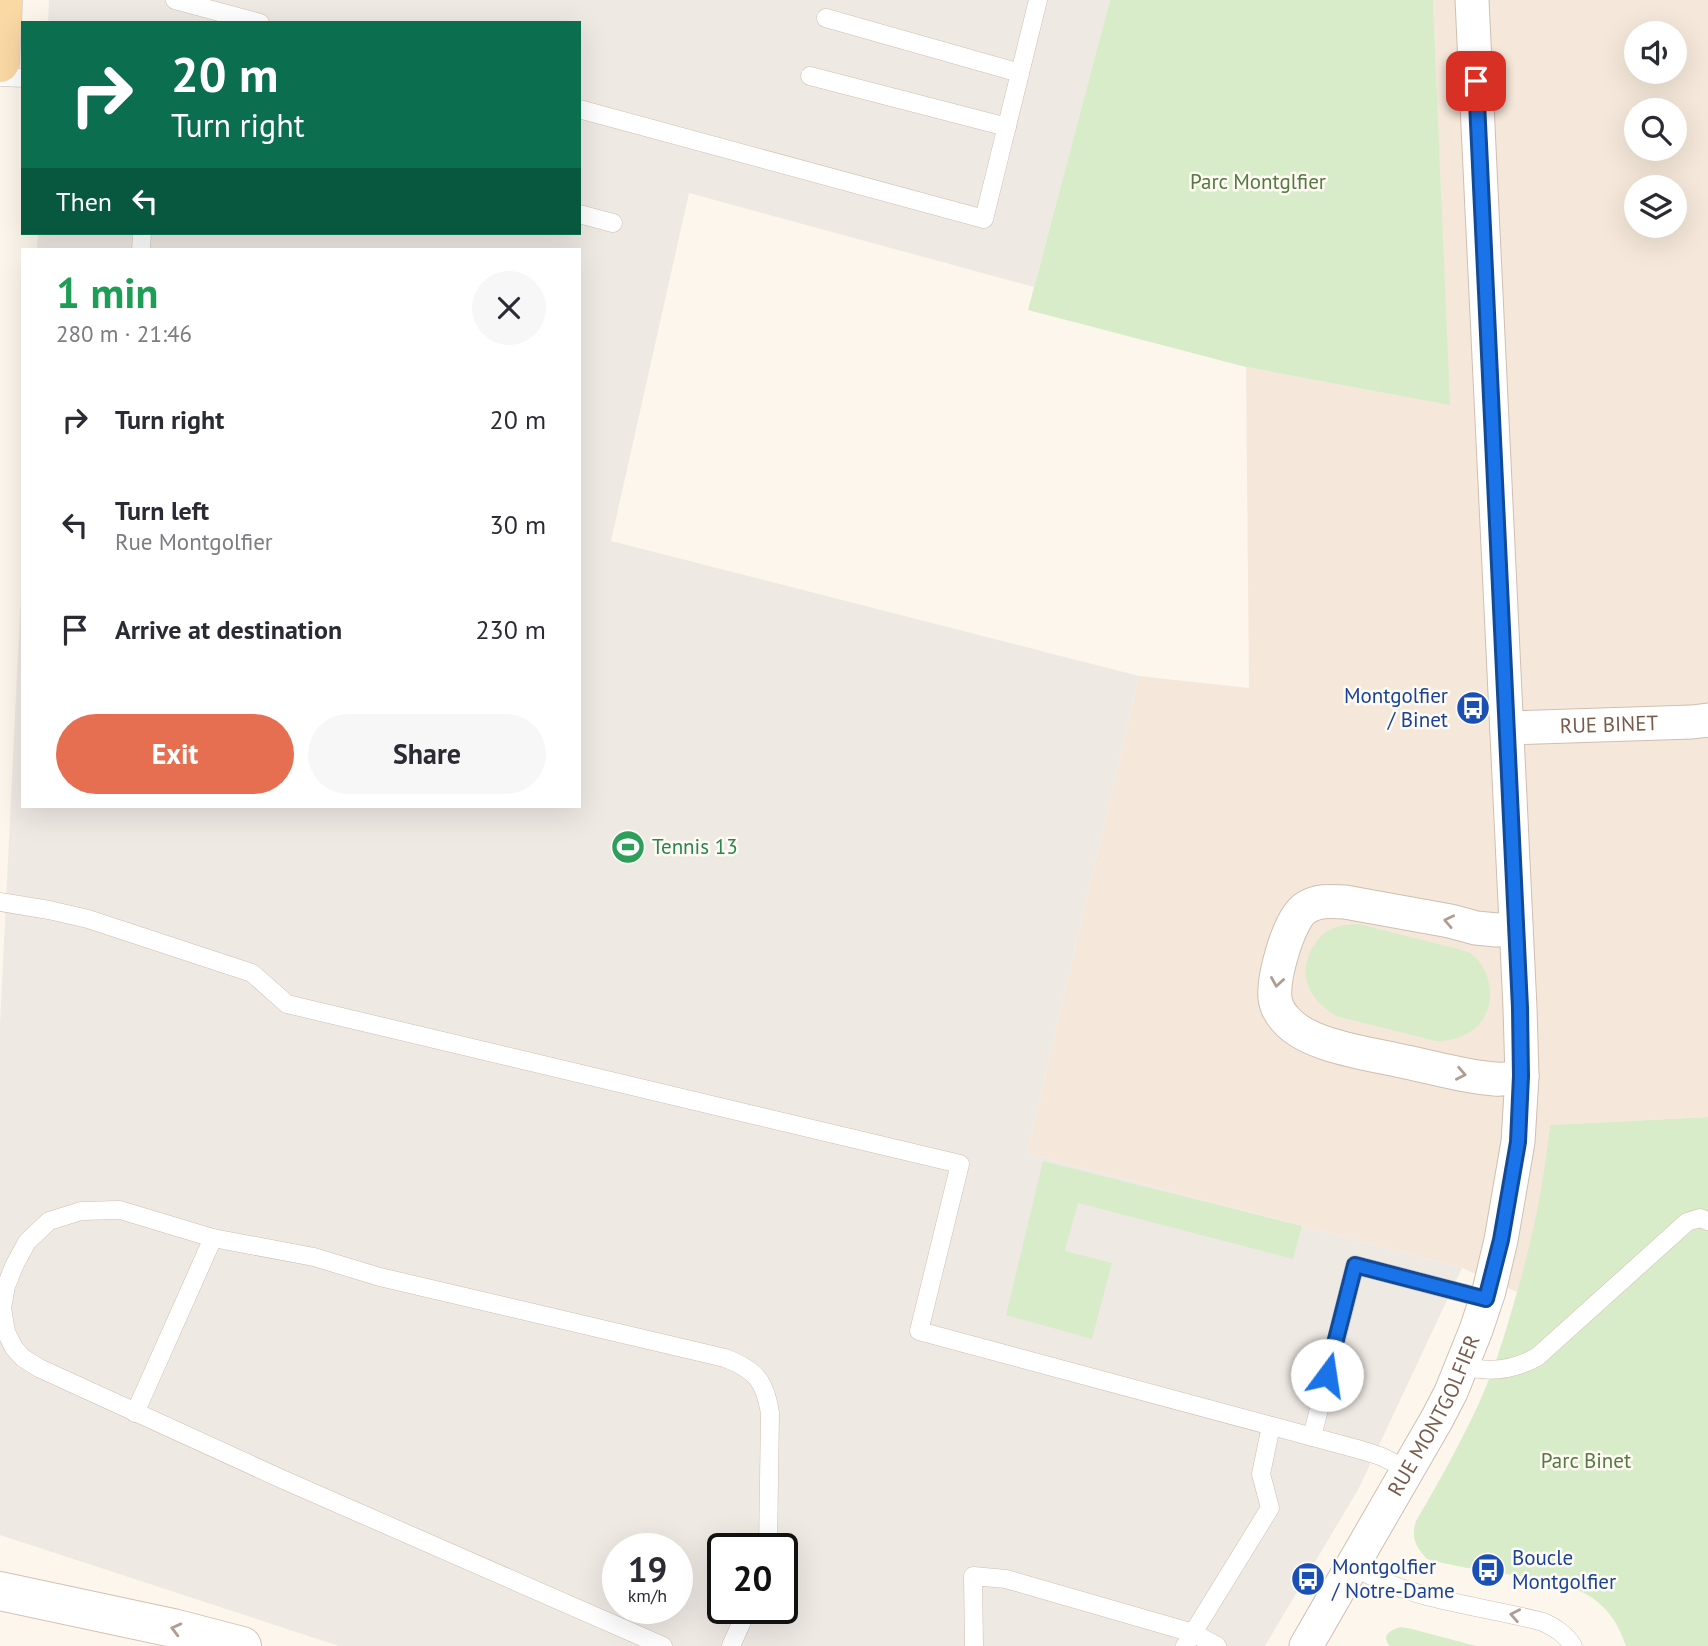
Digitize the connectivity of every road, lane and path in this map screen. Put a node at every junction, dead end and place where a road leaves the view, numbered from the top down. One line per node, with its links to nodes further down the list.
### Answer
1 (3, 0): 7 (main road)
2 (175, 0): 6 (lane)
3 (1038, 0): 8 (lane)
4 (1472, 0): 17 (street, RUE MONTGOLFIER)
5 (826, 18): 8 (lane)
6 (253, 21)
7 (0, 63)
8 (1020, 74): 13 (lane)
9 (810, 76): 13 (lane)
10 (0, 77): 11 (lane)
11 (21, 78)
12 (581, 110): 13 (lane)
13 (1007, 127)
14 (581, 215): 15 (lane)
15 (613, 223)
16 (1708, 720): 17 (street, RUE BINET)
17 (1507, 727): 19 (street, RUE MONTGOLFIER)
18 (0, 902): 27 (lane)
19 (1516, 929): 20 (street, RUE MONTGOLFIER); 20 (street, one-way to 20)
20 (1521, 1076): 23 (street, RUE MONTGOLFIER)
21 (1708, 1221): 25 (lane)
22 (214, 1238): 24 (lane); 26 (lane); 30 (lane)
23 (1486, 1299): 25 (street, RUE MONTGOLFIER); 28 (lane)
24 (1, 1308): 26 (lane)
25 (1462, 1365): 29 (street, RUE MONTGOLFIER)
26 (135, 1413): 36 (lane)
27 (1271, 1426): 28 (lane); 34 (lane)
28 (1312, 1437): 29 (lane)
29 (1407, 1469): 31 (street, RUE MONTGOLFIER)
30 (768, 1533)
31 (1352, 1566): 40 (street, RUE MONTGOLFIER); 41 (lane, one-way to 31)
32 (12, 1593): 35 (street, one-way to 32)
33 (741, 1624): 37 (lane)
34 (1189, 1639): 38 (lane); 39 (lane)
35 (242, 1646)
36 (663, 1646)
37 (732, 1646)
38 (974, 1646)
39 (1217, 1646)
40 (1306, 1646)
41 (1573, 1646)

